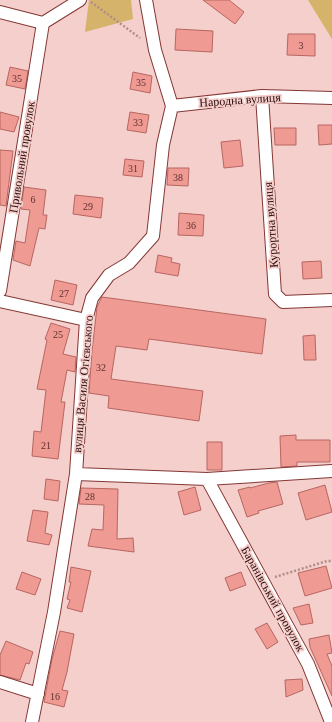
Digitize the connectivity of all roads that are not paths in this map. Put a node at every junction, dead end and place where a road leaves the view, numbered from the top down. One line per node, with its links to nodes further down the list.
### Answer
1 (80, 0): 4 (street)
2 (146, 0): 7 (street, вулиця Василя Огієвського)
3 (0, 12): 4 (street)
4 (43, 23): 8 (street, Привольний провулок)
5 (262, 96): 6 (street, Народна вулиця); 7 (street, Народна вулиця); 9 (street, Курортна вулиця)
6 (332, 98)
7 (172, 106): 11 (street, вулиця Василя Огієвського)
8 (0, 291)
9 (332, 300)
10 (0, 302): 11 (street)
11 (86, 320): 13 (street, вулиця Василя Огієвського)
12 (332, 470): 14 (street)
13 (76, 474): 14 (street); 16 (street, вулиця Василя Огієвського)
14 (207, 479): 18 (street, Баранівський провулок)
15 (0, 682): 16 (street)
16 (38, 694): 17 (street, вулиця Василя Огієвського)
17 (32, 722)
18 (331, 722)

